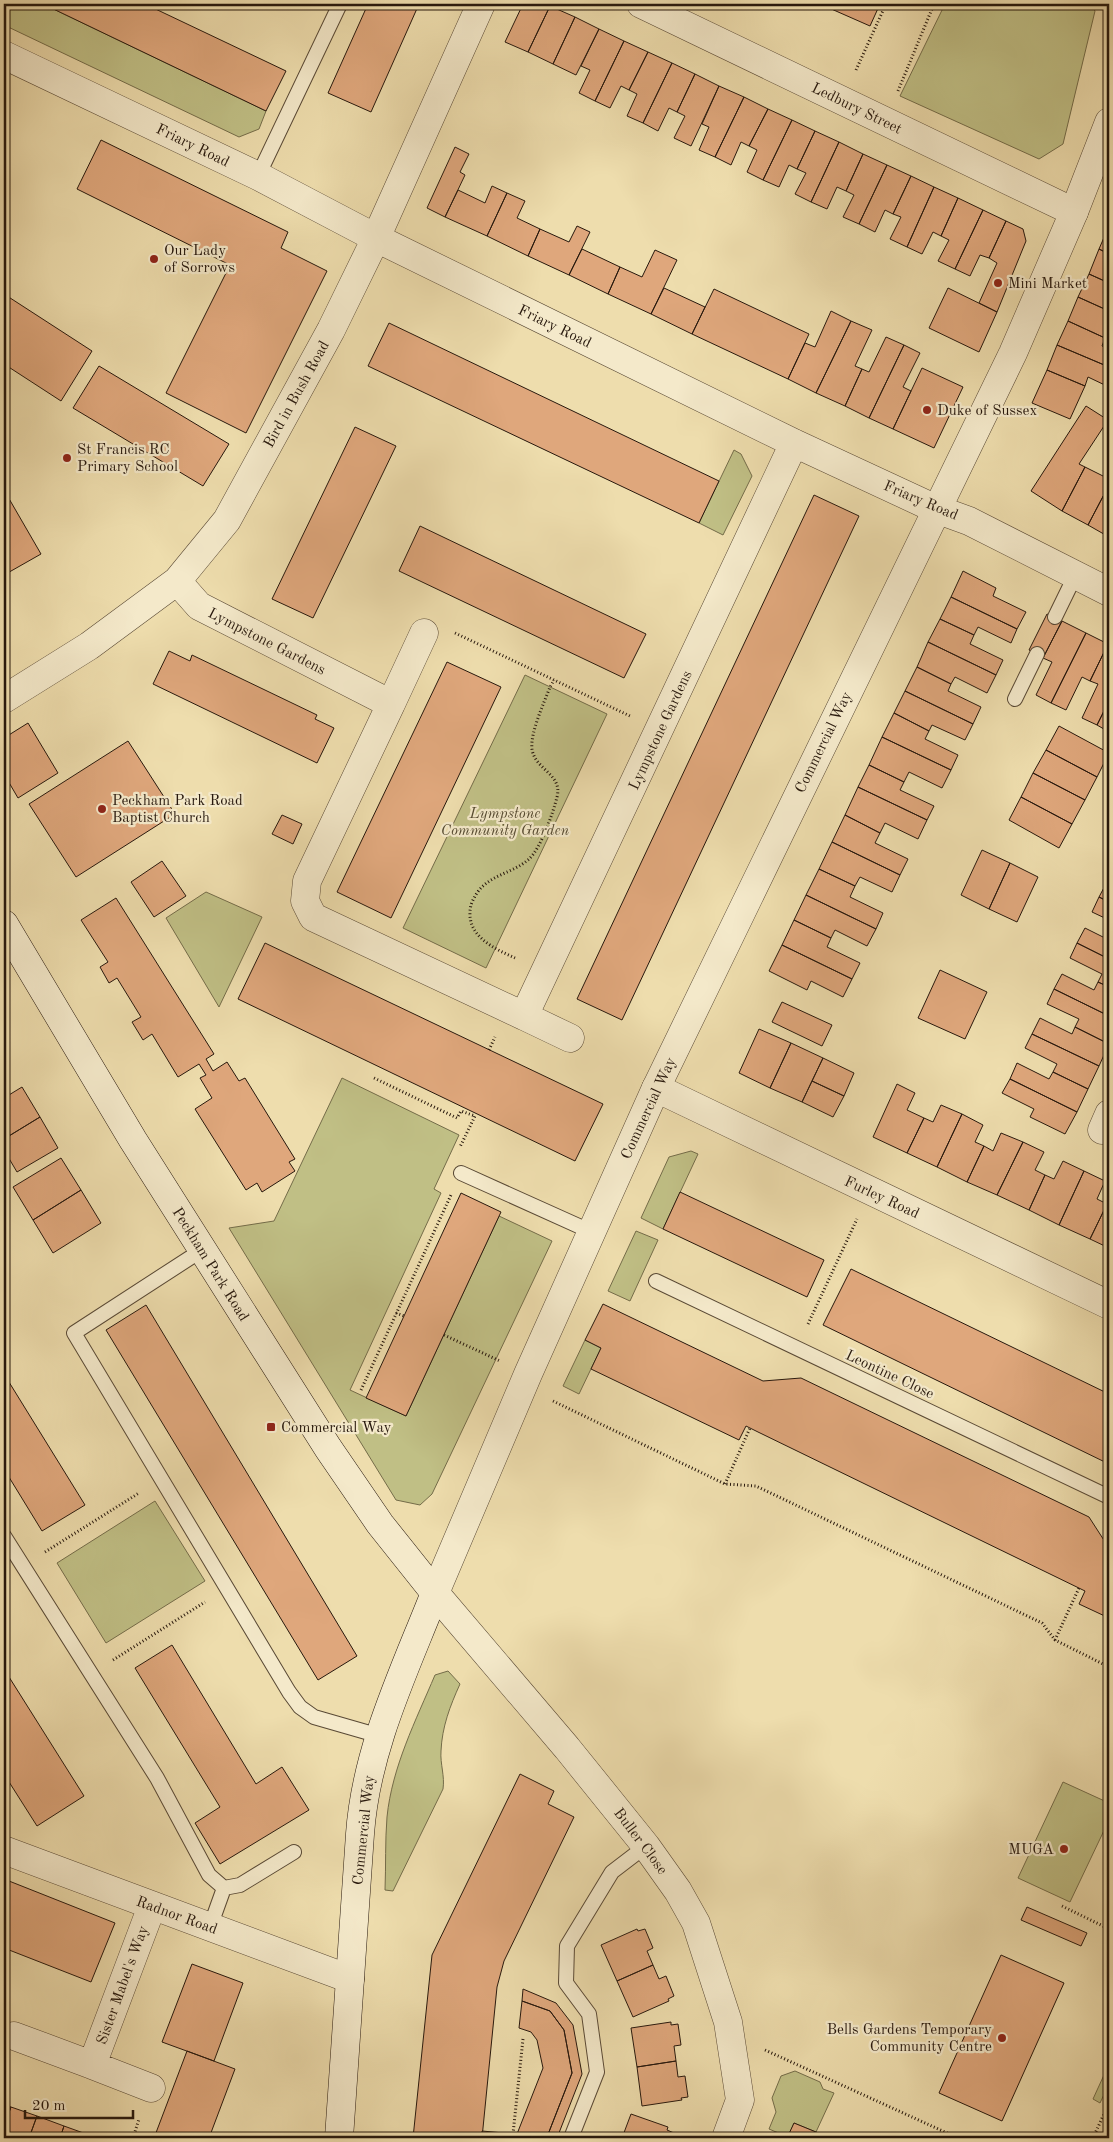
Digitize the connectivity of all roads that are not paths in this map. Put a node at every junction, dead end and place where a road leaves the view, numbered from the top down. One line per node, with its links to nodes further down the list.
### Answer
1 (340, 4): 7 (lane)
2 (481, 4): 9 (street, Bird in Bush Road)
3 (641, 4): 8 (street, Ledbury Street)
4 (4, 55): 7 (street, Friary Road)
5 (1109, 122): 6 (street, Commercial Way)
6 (1102, 163): 8 (street, Commercial Way)
7 (258, 176): 9 (street, Friary Road)
8 (1074, 212): 11 (street, Commercial Way)
9 (376, 238): 10 (street, Friary Road); 13 (street, Bird in Bush Road)
10 (794, 443): 11 (street, Friary Road); 22 (street, Lympstone Gardens)
11 (936, 509): 12 (street, Friary Road); 24 (street, Commercial Way)
12 (1075, 576): 14 (street, Friary Road); 15 (lane)
13 (177, 581): 18 (street, Bird in Bush Road); 20 (street, Lympstone Gardens)
14 (1109, 592)
15 (1055, 617)
16 (424, 633): 20 (street)
17 (1037, 654): 19 (lane)
18 (4, 699)
19 (1014, 699)
20 (391, 704): 22 (street)
21 (4, 924): 27 (street, Peckham Park Road)
22 (524, 1016): 23 (street)
23 (570, 1038)
24 (656, 1088): 26 (street, Commercial Way); 29 (street, Furley Road)
25 (461, 1173): 26 (lane)
26 (592, 1232): 32 (street, Commercial Way)
27 (202, 1250): 32 (street, Peckham Park Road); 33 (lane)
28 (656, 1281): 30 (lane, Leontine Close)
29 (1109, 1304)
30 (1109, 1496)
31 (4, 1536): 37 (lane)
32 (435, 1594): 33 (street, Commercial Way); 34 (street, Buller Close)
33 (380, 1736): 40 (street, Commercial Way)
34 (646, 1846): 45 (lane); 46 (street, Buller Close)
35 (4, 1850): 38 (street, Radnor Road)
36 (294, 1852): 37 (lane)
37 (224, 1888): 39 (lane)
38 (152, 1906): 39 (street, Radnor Road); 42 (street, Sister Mabel's Way)
39 (210, 1927): 40 (street, Radnor Road)
40 (350, 1979): 44 (street, Commercial Way)
41 (14, 2036): 42 (street)
42 (92, 2066): 43 (street)
43 (150, 2088)
44 (338, 2138)
45 (571, 2138)
46 (726, 2138)

